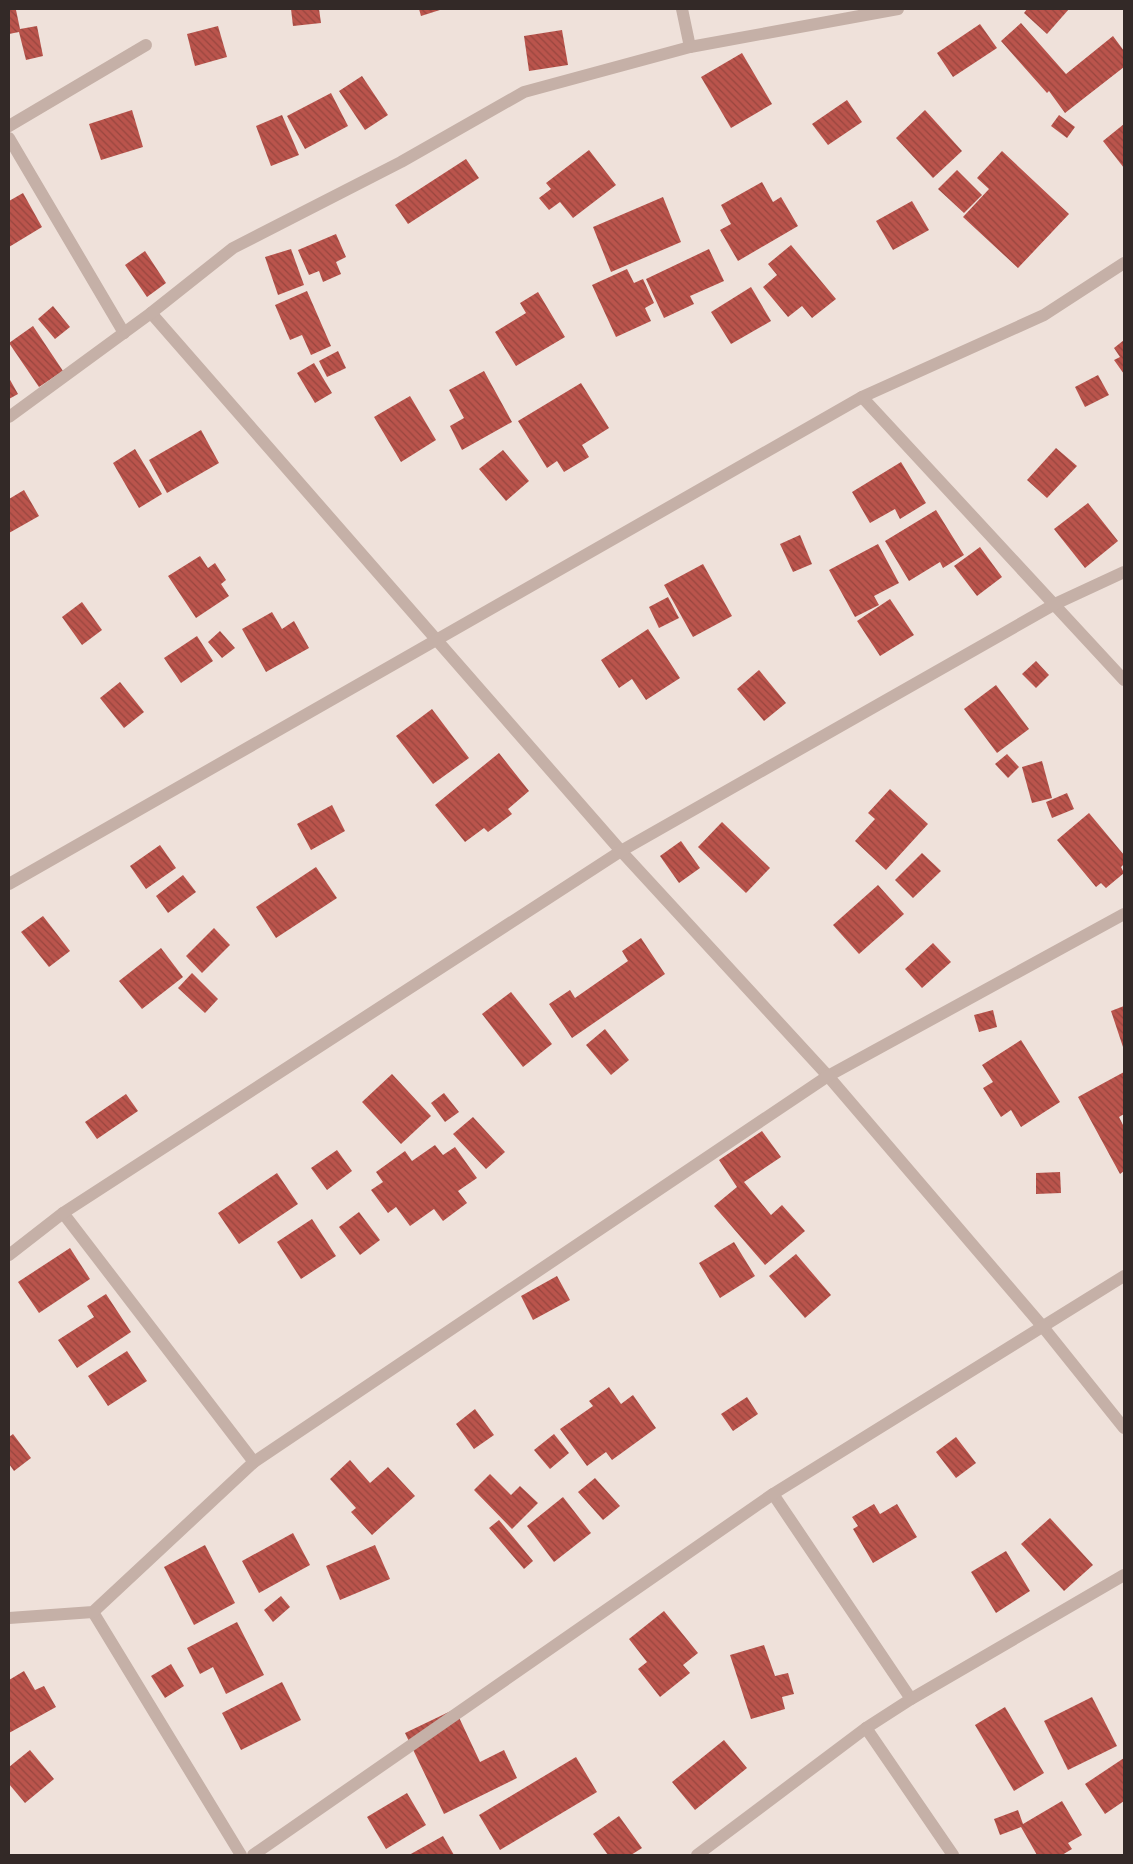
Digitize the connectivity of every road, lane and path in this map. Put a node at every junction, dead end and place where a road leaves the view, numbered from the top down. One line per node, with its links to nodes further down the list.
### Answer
1 (682, 9): 4 (street)
2 (898, 9): 4 (street)
3 (146, 45): 5 (street)
4 (690, 47): 8 (street)
5 (9, 126)
6 (9, 138): 9 (street)
7 (1124, 263): 10 (street)
8 (151, 313): 9 (street); 14 (street)
9 (124, 333): 11 (street)
10 (862, 397): 13 (street); 14 (street)
11 (9, 417)
12 (1124, 572): 13 (street)
13 (1055, 604): 15 (street); 16 (street)
14 (437, 640): 16 (street); 17 (street)
15 (1124, 680)
16 (621, 851): 19 (street); 20 (street)
17 (9, 884)
18 (1124, 914): 19 (street)
19 (828, 1076): 23 (street); 25 (street)
20 (63, 1213): 21 (street); 25 (street)
21 (9, 1255)
22 (1124, 1276): 23 (street)
23 (1043, 1327): 24 (street); 26 (street)
24 (1124, 1428)
25 (254, 1462): 28 (street)
26 (773, 1494): 30 (street); 33 (street)
27 (1124, 1575): 30 (street)
28 (93, 1612): 29 (street); 32 (street)
29 (9, 1618)
30 (910, 1699): 31 (street)
31 (866, 1728): 34 (street); 35 (street)
32 (240, 1855)
33 (252, 1855)
34 (696, 1855)
35 (953, 1855)

